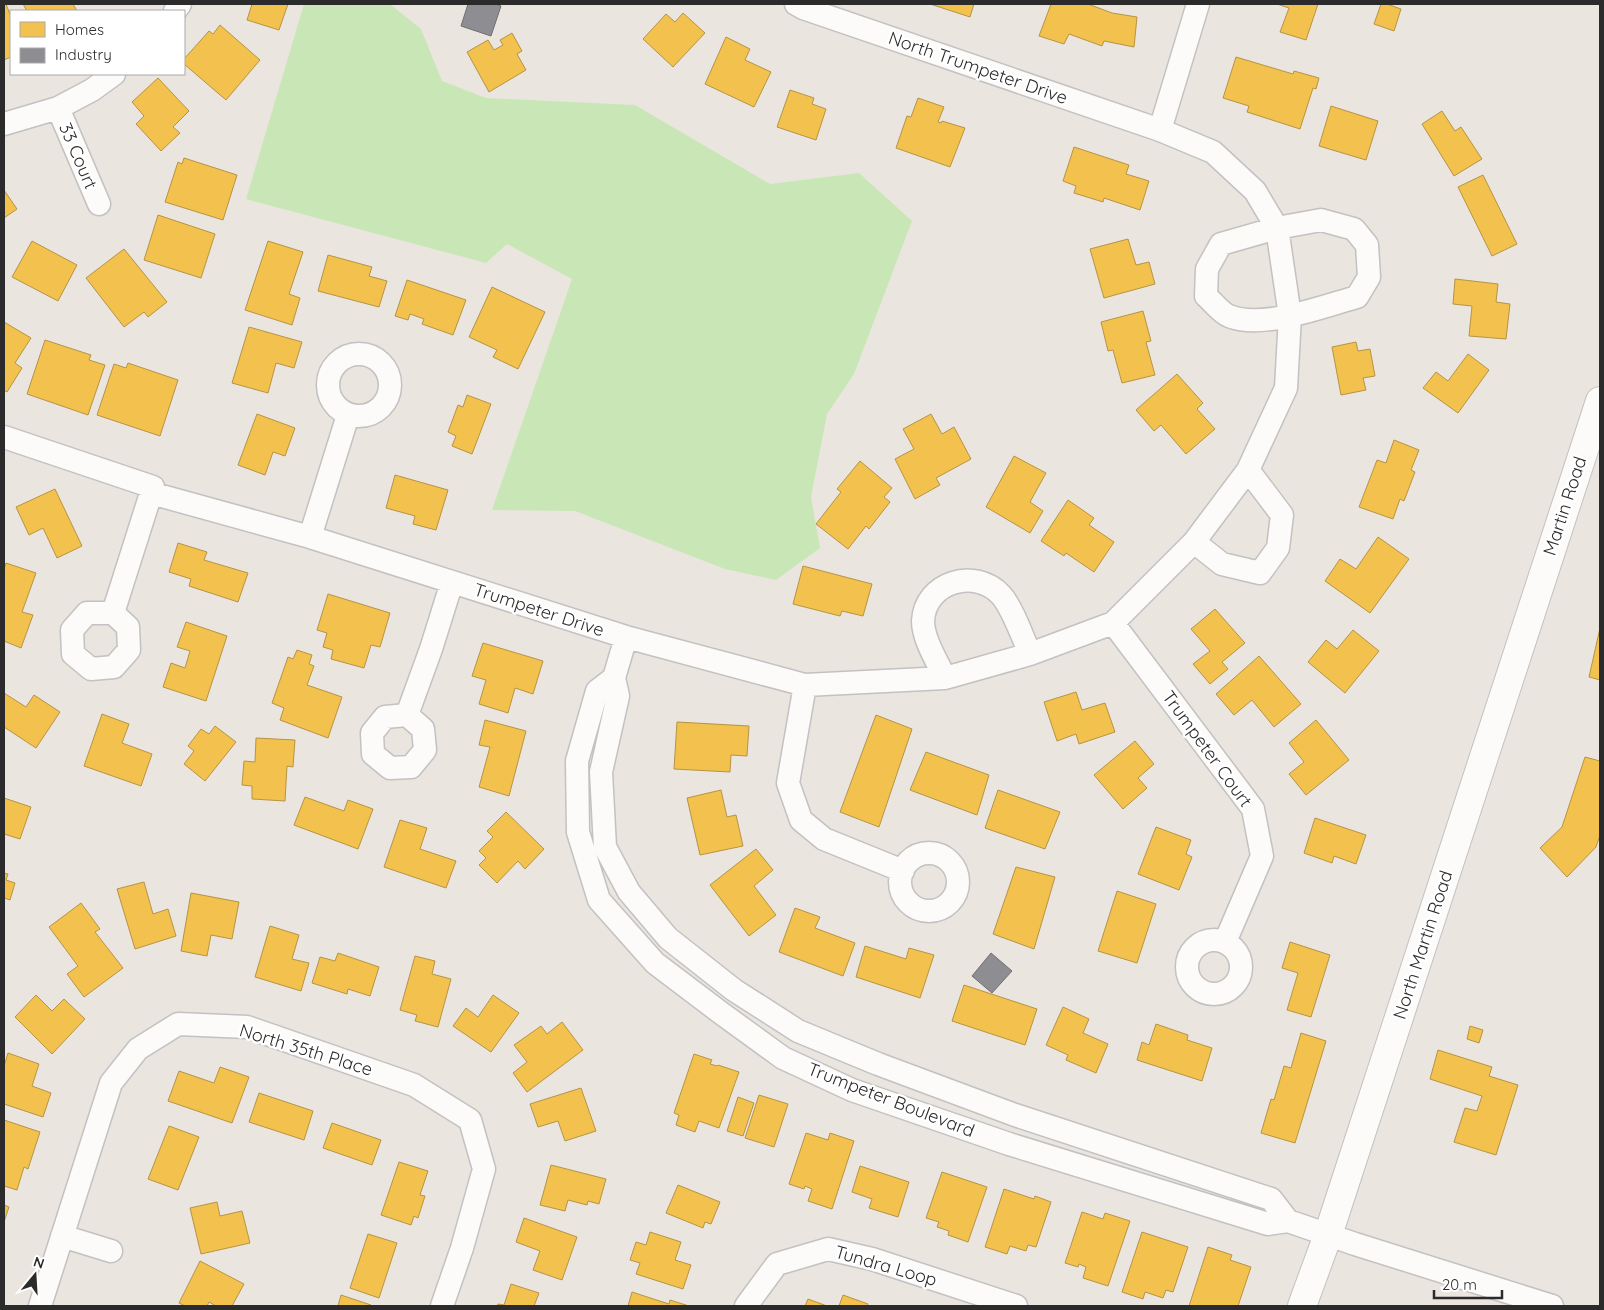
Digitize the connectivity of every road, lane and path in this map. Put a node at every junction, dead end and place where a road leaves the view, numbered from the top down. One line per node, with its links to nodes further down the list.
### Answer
1 (796, 4): 6 (street, North Trumpeter Drive)
2 (1198, 4): 6 (street)
3 (113, 75): 4 (street)
4 (58, 108): 5 (street); 7 (street, 33 Court)
5 (4, 124)
6 (1160, 130): 8 (street, North Trumpeter Drive)
7 (99, 204)
8 (1277, 228): 9 (street, North Trumpeter Drive); 9 (street); 9 (street)
9 (1290, 316): 13 (street, North Trumpeter Drive)
10 (1600, 401): 18 (street, Martin Road)
11 (348, 415): 15 (street)
12 (4, 437): 14 (street, Trumpeter Drive)
13 (1248, 470): 16 (street, North Trumpeter Drive); 16 (street)
14 (151, 493): 15 (street, Trumpeter Drive); 19 (street)
15 (310, 537): 17 (street, Trumpeter Drive)
16 (1194, 542): 20 (street, North Trumpeter Drive)
17 (452, 582): 21 (street, Trumpeter Drive); 26 (street, Trumpeter Drive)
18 (1540, 583): 30 (street, North Martin Road)
19 (113, 613)
20 (1113, 623): 22 (street, North Trumpeter Drive); 28 (street, Trumpeter Court)
21 (626, 637): 23 (street, Trumpeter Boulevard); 25 (street, North Trumpeter Drive)
22 (1030, 654): 24 (street, North Trumpeter Drive); 24 (street)
23 (614, 678): 29 (street, Trumpeter Boulevard); 29 (street, Trumpeter Boulevard)
24 (945, 678): 25 (street, North Trumpeter Drive)
25 (805, 686): 27 (street)
26 (407, 715)
27 (903, 871)
28 (1225, 942)
29 (1288, 1220): 30 (street, Trumpeter Boulevard)
30 (1328, 1235): 37 (street, North Martin Road); 38 (street, Trumpeter Boulevard)
31 (62, 1236): 32 (street); 33 (street, North 35th Place); 34 (street, North 35th Place)
32 (111, 1251)
33 (40, 1306)
34 (442, 1306)
35 (746, 1306): 36 (street, Tundra Loop)
36 (1016, 1306)
37 (1302, 1306)
38 (1552, 1306)

